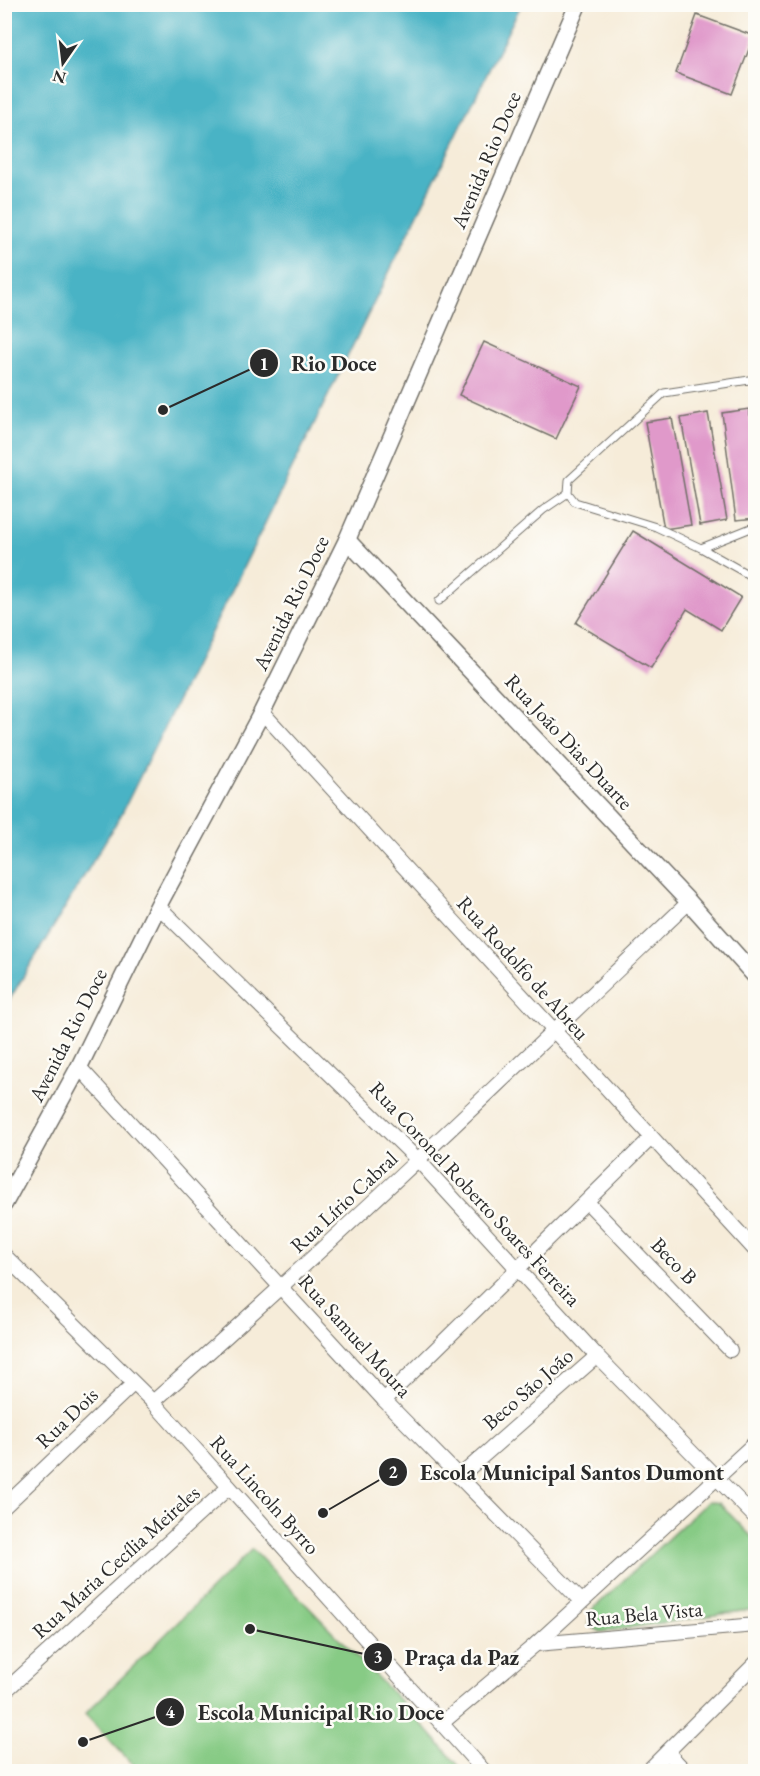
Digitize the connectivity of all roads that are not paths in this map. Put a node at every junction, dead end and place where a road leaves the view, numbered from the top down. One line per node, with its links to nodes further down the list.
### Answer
1 (578, 4): 5 (street, Avenida Rio Doce)
2 (756, 379): 3 (lane)
3 (568, 494): 6 (lane); 8 (lane)
4 (756, 526): 6 (lane)
5 (347, 540): 9 (street, Avenida Rio Doce); 10 (street, Rua João Dias Duarte)
6 (701, 548): 7 (lane)
7 (756, 579)
8 (439, 600)
9 (262, 712): 11 (street, Avenida Rio Doce); 13 (street, Rua Rodolfo de Abreu)
10 (689, 902): 12 (street, Rua João Dias Duarte); 13 (street, Rua Lírio Cabral)
11 (158, 906): 14 (street, Avenida Rio Doce); 16 (street, Rua Coronel Roberto Soares Ferreira)
12 (756, 977)
13 (553, 1033): 15 (street, Rua Rodolfo de Abreu); 16 (street, Rua Lírio Cabral)
14 (80, 1067): 18 (street, Avenida Rio Doce); 22 (street, Rua Samuel Moura)
15 (651, 1138): 17 (street); 19 (street, Rua Rodolfo de Abreu)
16 (419, 1161): 21 (street, Rua Coronel Roberto Soares Ferreira); 22 (street, Rua Lírio Cabral)
17 (587, 1202): 21 (street); 23 (street, Beco B)
18 (4, 1204)
19 (756, 1251)
20 (4, 1255): 25 (street, Rua Lincoln Byrro)
21 (518, 1268): 24 (street, Rua Coronel Roberto Soares Ferreira); 26 (street)
22 (283, 1288): 26 (street, Rua Samuel Moura); 27 (street, Rua Lírio Cabral)
23 (730, 1350)
24 (597, 1356): 29 (street, Beco São João); 30 (street, Rua Coronel Roberto Soares Ferreira)
25 (133, 1384): 27 (street, Rua Lincoln Byrro); 32 (street, Rua Dois)
26 (384, 1400): 29 (street, Rua Samuel Moura)
27 (153, 1402): 31 (street, Rua Lincoln Byrro)
28 (756, 1442): 30 (street)
29 (459, 1477): 34 (street, Rua Samuel Moura)
30 (718, 1477): 33 (street, Rua Coronel Roberto Soares Ferreira); 34 (street)
31 (229, 1486): 38 (street, Rua Maria Cecília Meireles); 39 (street, Rua Lincoln Byrro)
32 (4, 1507)
33 (756, 1518)
34 (581, 1601): 36 (street)
35 (756, 1626): 36 (street, Rua Bela Vista)
36 (536, 1644): 39 (street)
37 (756, 1663): 40 (street)
38 (4, 1692)
39 (442, 1723): 41 (street, Rua Lincoln Byrro)
40 (667, 1752): 42 (street); 43 (street)
41 (485, 1772)
42 (647, 1772)
43 (686, 1772)

